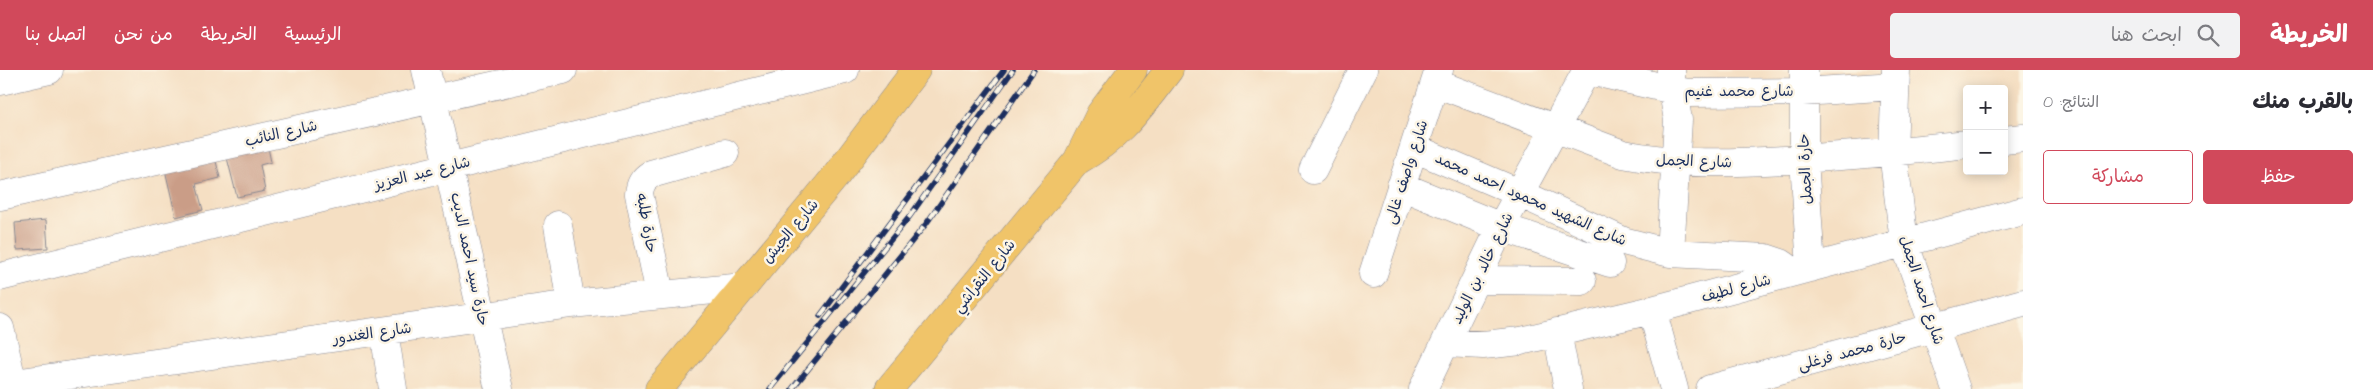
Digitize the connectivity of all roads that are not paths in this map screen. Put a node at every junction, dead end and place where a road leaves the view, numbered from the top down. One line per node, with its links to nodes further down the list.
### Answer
1 (49, 70): 13 (street)
2 (426, 70): 15 (street, حارة سيد احمد الديب)
3 (563, 70): 15 (street, شارع النائب)
4 (845, 70): 26 (street, شارع عبد العزيز)
5 (916, 70): 42 (main road, شارع الجيش)
6 (1133, 70): 24 (main road, شارع النقراشي)
7 (1169, 70): 24 (main road, شارع النقراشي)
8 (1363, 70): 27 (street)
9 (1587, 70): 12 (street, شارع محمد غنيم); 16 (street, شارع خالد بن الوليد)
10 (1437, 76): 16 (street, شارع الجمل); 20 (street, شارع واصف غالى)
11 (1895, 78): 14 (street, شارع محمد غنيم); 21 (street, شارع احمد الجمل)
12 (1672, 80): 14 (street, شارع محمد غنيم); 25 (street)
13 (0, 81)
14 (1803, 81): 23 (street, حارة الجمل)
15 (432, 99): 26 (street, حارة سيد احمد الديب); 30 (street, شارع النائب)
16 (1555, 128): 25 (street, شارع الجمل); 29 (street, شارع خالد بن الوليد)
17 (2023, 138): 18 (street)
18 (2008, 140)
19 (1963, 144): 21 (street, شارع الجمل)
20 (1414, 148): 28 (street, شارع واصف غالى); 29 (street, شارع الشهيد محمود احمد محمد)
21 (1893, 152): 23 (street, شارع الجمل); 34 (street, شارع احمد الجمل)
22 (725, 153): 43 (street, حارة طلبه)
23 (1804, 158): 25 (street, شارع الجمل); 37 (street, حارة الجمل)
24 (1077, 161): 57 (main road, شارع النقراشي)
25 (1676, 162): 35 (street)
26 (450, 167): 39 (street, شارع عبد العزيز); 47 (street, حارة سيد احمد الديب)
27 (1313, 170)
28 (1402, 186): 33 (street); 38 (street, شارع واصف غالى)
29 (1520, 193): 33 (street, شارع خالد بن الوليد); 35 (street, شارع الشهيد محمود احمد محمد)
30 (0, 196)
31 (2023, 211): 34 (street, شارع لطيف)
32 (558, 225): 45 (street)
33 (1501, 227): 36 (street); 40 (street, شارع خالد بن الوليد)
34 (1904, 242): 37 (street, شارع لطيف); 49 (street, شارع احمد الجمل)
35 (1670, 253): 37 (street, شارع الشهيد محمود احمد محمد)
36 (1610, 263)
37 (1802, 270): 46 (street, شارع لطيف)
38 (1372, 274)
39 (0, 277)
40 (1476, 280): 41 (street); 52 (street, شارع خالد بن الوليد)
41 (1582, 281)
42 (744, 287): 43 (street, شارع الغندور); 56 (main road, شارع الجيش)
43 (660, 294): 45 (street, شارع الغندور)
44 (2023, 303): 49 (street, حارة محمد فرغلى)
45 (571, 304): 47 (street, شارع الغندور)
46 (1652, 310): 51 (street, شارع لطيف); 60 (street)
47 (482, 318): 50 (street, شارع الغندور); 55 (street, حارة سيد احمد الديب)
48 (0, 328): 53 (street)
49 (1934, 328): 61 (street, حارة محمد فرغلى); 62 (street, شارع احمد الجمل)
50 (384, 331): 53 (street, شارع الغندور); 54 (street)
51 (1557, 332): 52 (street, شارع لطيف); 59 (street)
52 (1446, 343): 58 (street, شارع خالد بن الوليد)
53 (9, 386)
54 (393, 389)
55 (499, 389)
56 (659, 389)
57 (890, 389)
58 (1423, 389)
59 (1568, 389)
60 (1674, 389)
61 (1710, 389)
62 (1956, 389)

